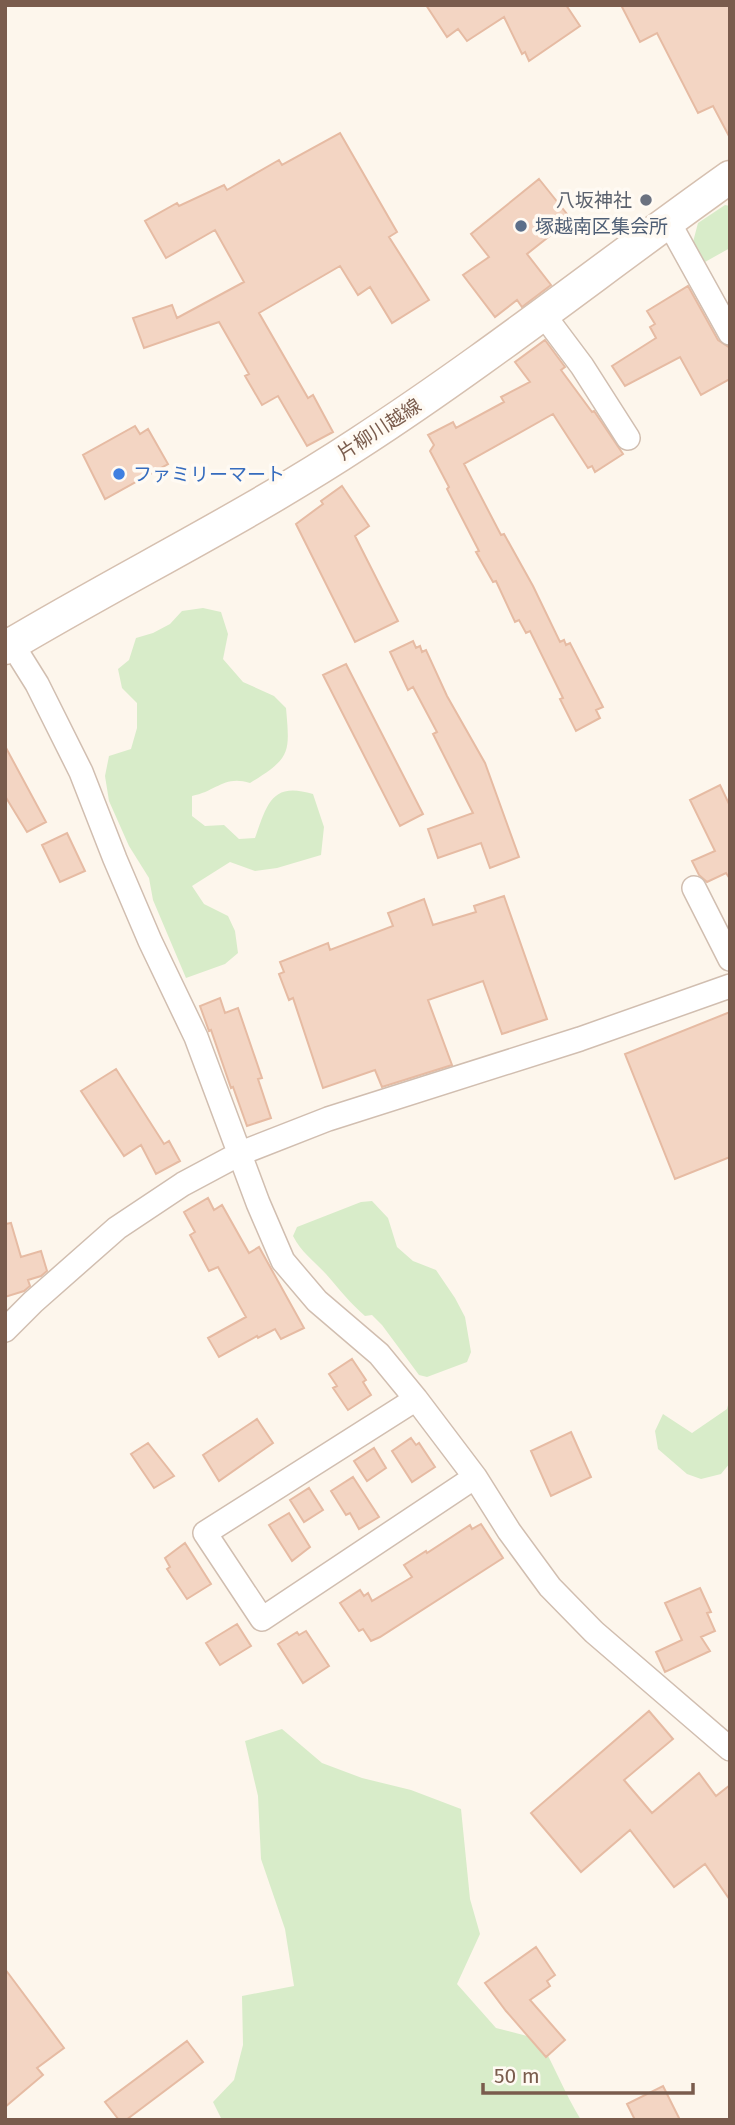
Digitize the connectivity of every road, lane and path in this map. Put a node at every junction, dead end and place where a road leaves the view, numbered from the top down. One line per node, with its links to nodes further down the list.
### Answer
1 (730, 177): 2 (main road, 片柳川越線)
2 (668, 221): 3 (main road, 片柳川越線); 4 (street)
3 (543, 314): 5 (street); 6 (main road, 片柳川越線)
4 (730, 333)
5 (628, 438)
6 (8, 645): 10 (street)
7 (694, 888): 8 (street)
8 (730, 959)
9 (730, 986): 10 (street)
10 (241, 1153): 11 (street); 12 (street)
11 (5, 1330)
12 (416, 1399): 13 (street); 13 (street)
13 (475, 1477): 14 (street)
14 (730, 1749)

